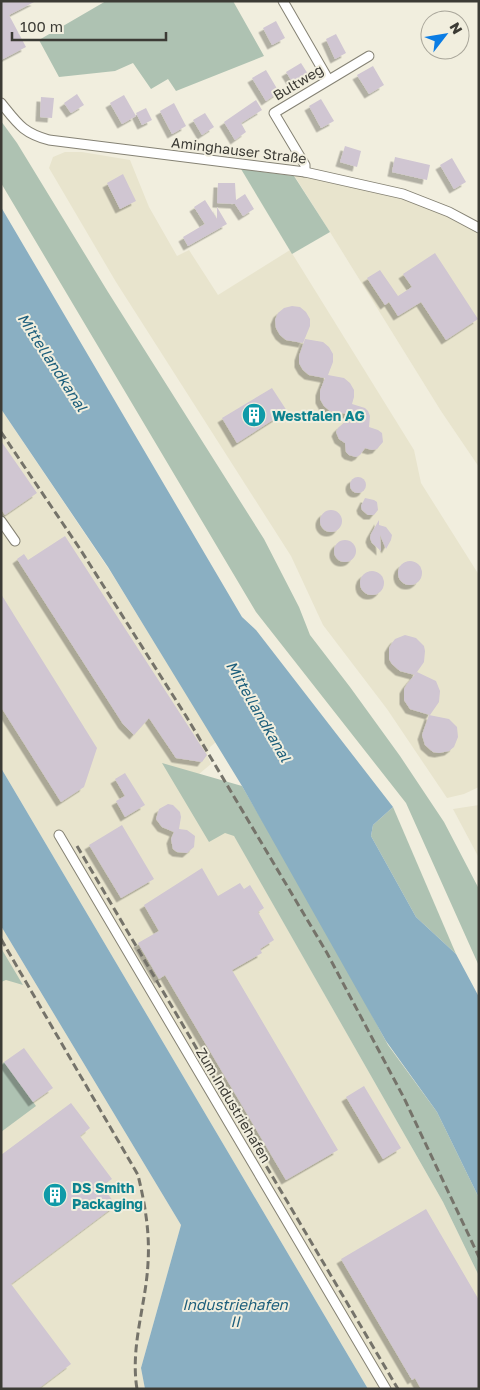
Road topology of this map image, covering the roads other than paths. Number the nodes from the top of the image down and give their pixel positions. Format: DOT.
graph roads {
  1 [pos="283,1"];
  2 [pos="369,56"];
  3 [pos="328,79"];
  4 [pos="1,103"];
  5 [pos="305,172"];
  6 [pos="477,225"];
  7 [pos="1,521"];
  8 [pos="15,541"];
  9 [pos="59,835"];
  10 [pos="386,1389"];
  1 -- 3 [label="street"];
  2 -- 3 [label="street, Bultweg"];
  3 -- 5 [label="street, Bultweg"];
  4 -- 5 [label="street, Aminghauser Straße"];
  5 -- 6 [label="street, Aminghauser Straße"];
  7 -- 8 [label="street"];
  9 -- 10 [label="street, Zum Industriehafen"];
}
